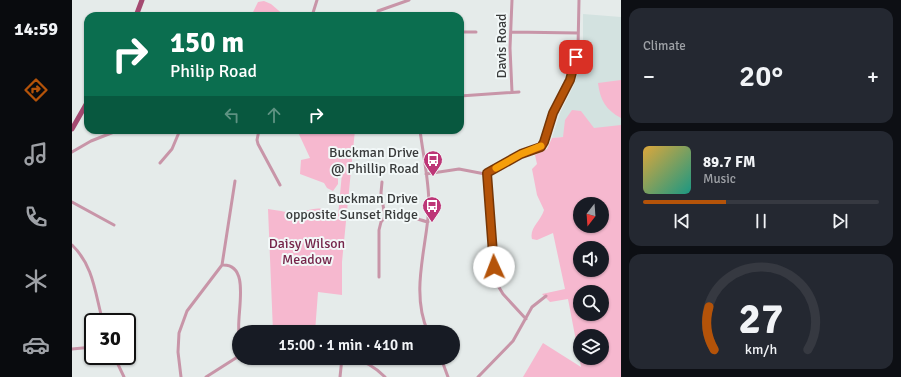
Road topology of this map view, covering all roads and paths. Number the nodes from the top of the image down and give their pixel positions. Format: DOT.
graph roads {
  1 [pos="142,0"];
  2 [pos="317,0"];
  3 [pos="408,0"];
  4 [pos="512,0"];
  5 [pos="579,0"];
  6 [pos="138,12"];
  7 [pos="313,12"];
  8 [pos="378,12"];
  9 [pos="464,32"];
  10 [pos="476,32"];
  11 [pos="511,32"];
  12 [pos="578,32"];
  13 [pos="512,92"];
  14 [pos="519,92"];
  15 [pos="464,96"];
  16 [pos="84,108"];
  17 [pos="72,129"];
  18 [pos="109,134"];
  19 [pos="178,134"];
  20 [pos="257,134"];
  21 [pos="421,134"];
  22 [pos="72,152"];
  23 [pos="160,163"];
  24 [pos="487,173"];
  25 [pos="426,174"];
  26 [pos="235,181"];
  27 [pos="382,182"];
  28 [pos="280,185"];
  29 [pos="72,202"];
  30 [pos="385,217"];
  31 [pos="428,222"];
  32 [pos="114,225"];
  33 [pos="72,245"];
  34 [pos="222,265"];
  35 [pos="379,277"];
  36 [pos="546,296"];
  37 [pos="100,313"];
  38 [pos="526,319"];
  39 [pos="239,325"];
  40 [pos="425,325"];
  41 [pos="84,348"];
  42 [pos="72,349"];
  43 [pos="232,360"];
  44 [pos="118,365"];
  45 [pos="341,365"];
  46 [pos="372,365"];
  47 [pos="443,365"];
  48 [pos="124,377"];
  49 [pos="182,377"];
  50 [pos="206,377"];
  51 [pos="340,377"];
  52 [pos="385,377"];
  53 [pos="448,377"];
  54 [pos="478,377"];
  1 -- 6 [label="main road"];
  2 -- 7 [label="street"];
  3 -- 8 [label="street"];
  4 -- 11 [label="street, Davis Road"];
  5 -- 12 [label="street"];
  9 -- 10 [label="street"];
  11 -- 12 [label="street"];
  11 -- 13 [label="street, Davis Road"];
  12 -- 24 [label="street"];
  13 -- 14 [label="street"];
  13 -- 15 [label="street"];
  16 -- 17 [label="main road"];
  18 -- 22 [label="street"];
  19 -- 23 [label="street"];
  20 -- 28 [label="street"];
  21 -- 25 [label="street"];
  24 -- 25 [label="street"];
  24 -- 38 [label="street"];
  25 -- 31 [label="street"];
  26 -- 34 [label="street"];
  27 -- 30 [label="street"];
  29 -- 32 [label="street"];
  30 -- 31 [label="street"];
  30 -- 35 [label="street"];
  31 -- 40 [label="street"];
  33 -- 37 [label="street"];
  34 -- 39 [label="street"];
  34 -- 49 [label="street"];
  36 -- 38 [label="street"];
  38 -- 54 [label="street"];
  41 -- 42 [label="street"];
  43 -- 50 [label="street"];
  44 -- 48 [label="street"];
  45 -- 51 [label="street"];
  46 -- 52 [label="street"];
  47 -- 53 [label="street"];
}
